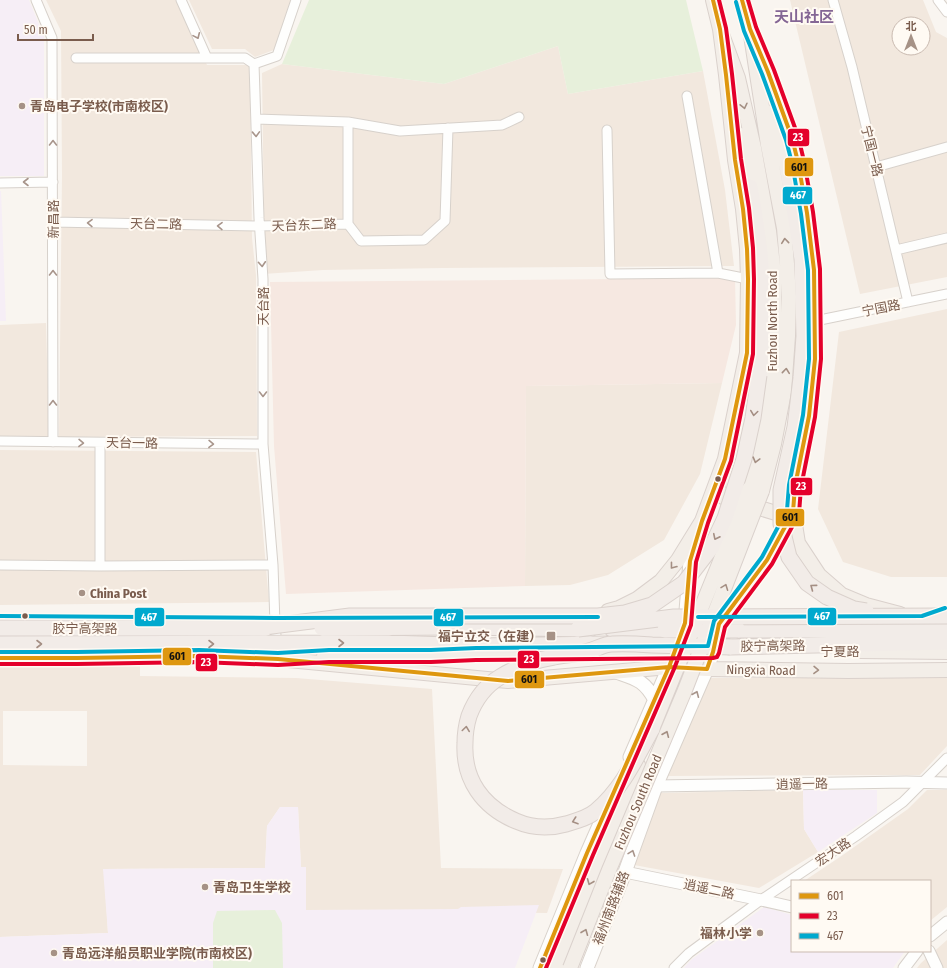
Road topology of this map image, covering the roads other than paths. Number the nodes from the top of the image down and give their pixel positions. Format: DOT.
graph roads {
  1 [pos="36,0"];
  2 [pos="181,0"];
  3 [pos="296,0"];
  4 [pos="713,0"];
  5 [pos="742,0"];
  6 [pos="834,0"];
  7 [pos="938,0"];
  8 [pos="947,12"];
  9 [pos="720,29"];
  10 [pos="750,29"];
  11 [pos="76,58"];
  12 [pos="207,58"];
  13 [pos="254,64"];
  14 [pos="768,72"];
  15 [pos="726,75"];
  16 [pos="687,96"];
  17 [pos="519,117"];
  18 [pos="256,119"];
  19 [pos="348,122"];
  20 [pos="448,128"];
  21 [pos="607,130"];
  22 [pos="947,147"];
  23 [pos="876,167"];
  24 [pos="788,179"];
  25 [pos="0,182"];
  26 [pos="53,182"];
  27 [pos="750,187"];
  28 [pos="53,222"];
  29 [pos="348,224"];
  30 [pos="259,226"];
  31 [pos="947,238"];
  32 [pos="896,250"];
  33 [pos="718,273"];
  34 [pos="748,279"];
  35 [pos="947,294"];
  36 [pos="908,302"];
  37 [pos="815,321"];
  38 [pos="0,441"];
  39 [pos="53,442"];
  40 [pos="100,443"];
  41 [pos="263,444"];
  42 [pos="721,470"];
  43 [pos="755,490"];
  44 [pos="793,512"];
  45 [pos="702,521"];
  46 [pos="0,565"];
  47 [pos="273,565"];
  48 [pos="100,566"];
  49 [pos="895,612"];
  50 [pos="947,614"];
  51 [pos="920,619"];
  52 [pos="0,622"];
  53 [pos="947,622"];
  54 [pos="275,624"];
  55 [pos="555,624"];
  56 [pos="719,624"];
  57 [pos="0,628"];
  58 [pos="256,628"];
  59 [pos="578,629"];
  60 [pos="688,629"];
  61 [pos="947,629"];
  62 [pos="706,637"];
  63 [pos="947,642"];
  64 [pos="0,644"];
  65 [pos="611,644"];
  66 [pos="911,644"];
  67 [pos="675,652"];
  68 [pos="713,652"];
  69 [pos="947,652"];
  70 [pos="0,658"];
  71 [pos="278,659"];
  72 [pos="669,667"];
  73 [pos="707,669"];
  74 [pos="947,670"];
  75 [pos="616,672"];
  76 [pos="655,700"];
  77 [pos="652,729"];
  78 [pos="947,758"];
  79 [pos="923,782"];
  80 [pos="947,783"];
  81 [pos="656,786"];
  82 [pos="625,872"];
  83 [pos="761,900"];
  84 [pos="791,907"];
  85 [pos="947,922"];
  86 [pos="931,935"];
  87 [pos="915,952"];
  88 [pos="929,952"];
  89 [pos="540,968"];
  90 [pos="556,968"];
  91 [pos="570,968"];
  92 [pos="587,968"];
  93 [pos="674,968"];
  94 [pos="904,968"];
  95 [pos="937,968"];
  26 -- 1 [label="street, 新昌路, one-way"];
  2 -- 12 [label="street, one-way"];
  3 -- 13 [label="street"];
  4 -- 9 [label="main road, Fuzhou North Road"];
  5 -- 10 [label="main road, Fuzhou North Road"];
  6 -- 23 [label="street, 宁国一路"];
  7 -- 8 [label="street"];
  9 -- 15 [label="main road"];
  9 -- 43 [label="main road, Fuzhou North Road, one-way"];
  10 -- 14 [label="main road"];
  43 -- 10 [label="main road, Fuzhou North Road, one-way"];
  11 -- 12 [label="street"];
  12 -- 13 [label="street"];
  13 -- 18 [label="street, 天台路"];
  14 -- 24 [label="main road"];
  14 -- 37 [label="main road"];
  15 -- 27 [label="main road"];
  15 -- 34 [label="main road"];
  16 -- 33 [label="street"];
  17 -- 20 [label="street"];
  18 -- 19 [label="street"];
  18 -- 30 [label="street, 天台路, one-way"];
  19 -- 20 [label="street"];
  19 -- 29 [label="street"];
  20 -- 29 [label="street"];
  21 -- 33 [label="street"];
  22 -- 23 [label="street"];
  23 -- 32 [label="street, 宁国一路"];
  51 -- 24 [label="highway, one-way, bridge"];
  26 -- 25 [label="street, one-way"];
  26 -- 28 [label="street, 新昌路"];
  27 -- 58 [label="highway, one-way, bridge"];
  30 -- 28 [label="street, 天台二路, one-way"];
  39 -- 28 [label="street, 新昌路, one-way"];
  29 -- 30 [label="street, 天台东二路"];
  30 -- 41 [label="street, 天台路, one-way"];
  31 -- 32 [label="street"];
  32 -- 36 [label="street, 宁国一路"];
  33 -- 34 [label="street"];
  34 -- 42 [label="main road"];
  35 -- 36 [label="street, 宁国路"];
  36 -- 37 [label="street, 宁国路"];
  37 -- 44 [label="main road"];
  38 -- 39 [label="street, 天台一路"];
  39 -- 40 [label="street, 天台一路, one-way"];
  40 -- 41 [label="street, 天台一路, one-way"];
  40 -- 48 [label="street"];
  41 -- 47 [label="street, 天台路"];
  42 -- 44 [label="main road"];
  42 -- 45 [label="main road"];
  43 -- 60 [label="main road, Fuzhou North Road, bridge"];
  62 -- 43 [label="main road, Fuzhou North Road, one-way, bridge"];
  44 -- 49 [label="main road"];
  44 -- 56 [label="main road"];
  45 -- 55 [label="main road, one-way"];
  45 -- 60 [label="main road"];
  46 -- 48 [label="street"];
  47 -- 48 [label="street"];
  47 -- 54 [label="street, 天台路"];
  49 -- 50 [label="main road"];
  49 -- 51 [label="main road"];
  50 -- 51 [label="highway, bridge"];
  51 -- 53 [label="main road"];
  51 -- 56 [label="main road"];
  51 -- 59 [label="highway, 胶宁高架路, bridge"];
  52 -- 54 [label="main road"];
  54 -- 55 [label="main road"];
  54 -- 71 [label="street, 天台路"];
  55 -- 60 [label="main road"];
  56 -- 60 [label="main road"];
  56 -- 68 [label="main road, 福州南路辅路"];
  57 -- 58 [label="highway, 胶宁高架路, bridge"];
  58 -- 59 [label="highway, 胶宁高架路, bridge"];
  59 -- 61 [label="highway, 胶宁高架路, bridge"];
  60 -- 67 [label="main road"];
  60 -- 77 [label="main road, Fuzhou South Road, bridge"];
  91 -- 62 [label="main road, Fuzhou South Road, one-way, bridge"];
  63 -- 66 [label="highway, 胶宁高架路"];
  64 -- 65 [label="highway, 胶宁高架路, one-way, bridge"];
  65 -- 66 [label="highway, 胶宁高架路, bridge"];
  77 -- 65 [label="highway, one-way, bridge"];
  66 -- 69 [label="highway"];
  67 -- 68 [label="main road, 宁夏路"];
  67 -- 71 [label="main road, 宁夏路"];
  67 -- 72 [label="main road"];
  68 -- 69 [label="main road, 宁夏路"];
  68 -- 73 [label="main road, 福州南路辅路"];
  70 -- 71 [label="main road, Ningxia Road"];
  71 -- 75 [label="main road, Ningxia Road"];
  72 -- 73 [label="main road, Ningxia Road"];
  72 -- 75 [label="main road, Ningxia Road"];
  72 -- 76 [label="main road"];
  73 -- 74 [label="main road, Ningxia Road, one-way"];
  81 -- 73 [label="main road, 福州南路辅路, one-way"];
  75 -- 76 [label="main road"];
  76 -- 89 [label="main road"];
  77 -- 90 [label="main road, Fuzhou South Road, one-way, bridge"];
  78 -- 79 [label="street, 宏大路"];
  79 -- 80 [label="street, 逍遥一路"];
  79 -- 81 [label="street, 逍遥一路"];
  79 -- 83 [label="street, 宏大路"];
  82 -- 81 [label="main road, 福州南路辅路, one-way"];
  82 -- 83 [label="street, 逍遥二路"];
  82 -- 92 [label="main road, 福州南路辅路"];
  83 -- 84 [label="street, 逍遥二路"];
  83 -- 93 [label="street, 宏大路"];
  85 -- 86 [label="street"];
  87 -- 94 [label="street"];
  88 -- 95 [label="street"];
}
